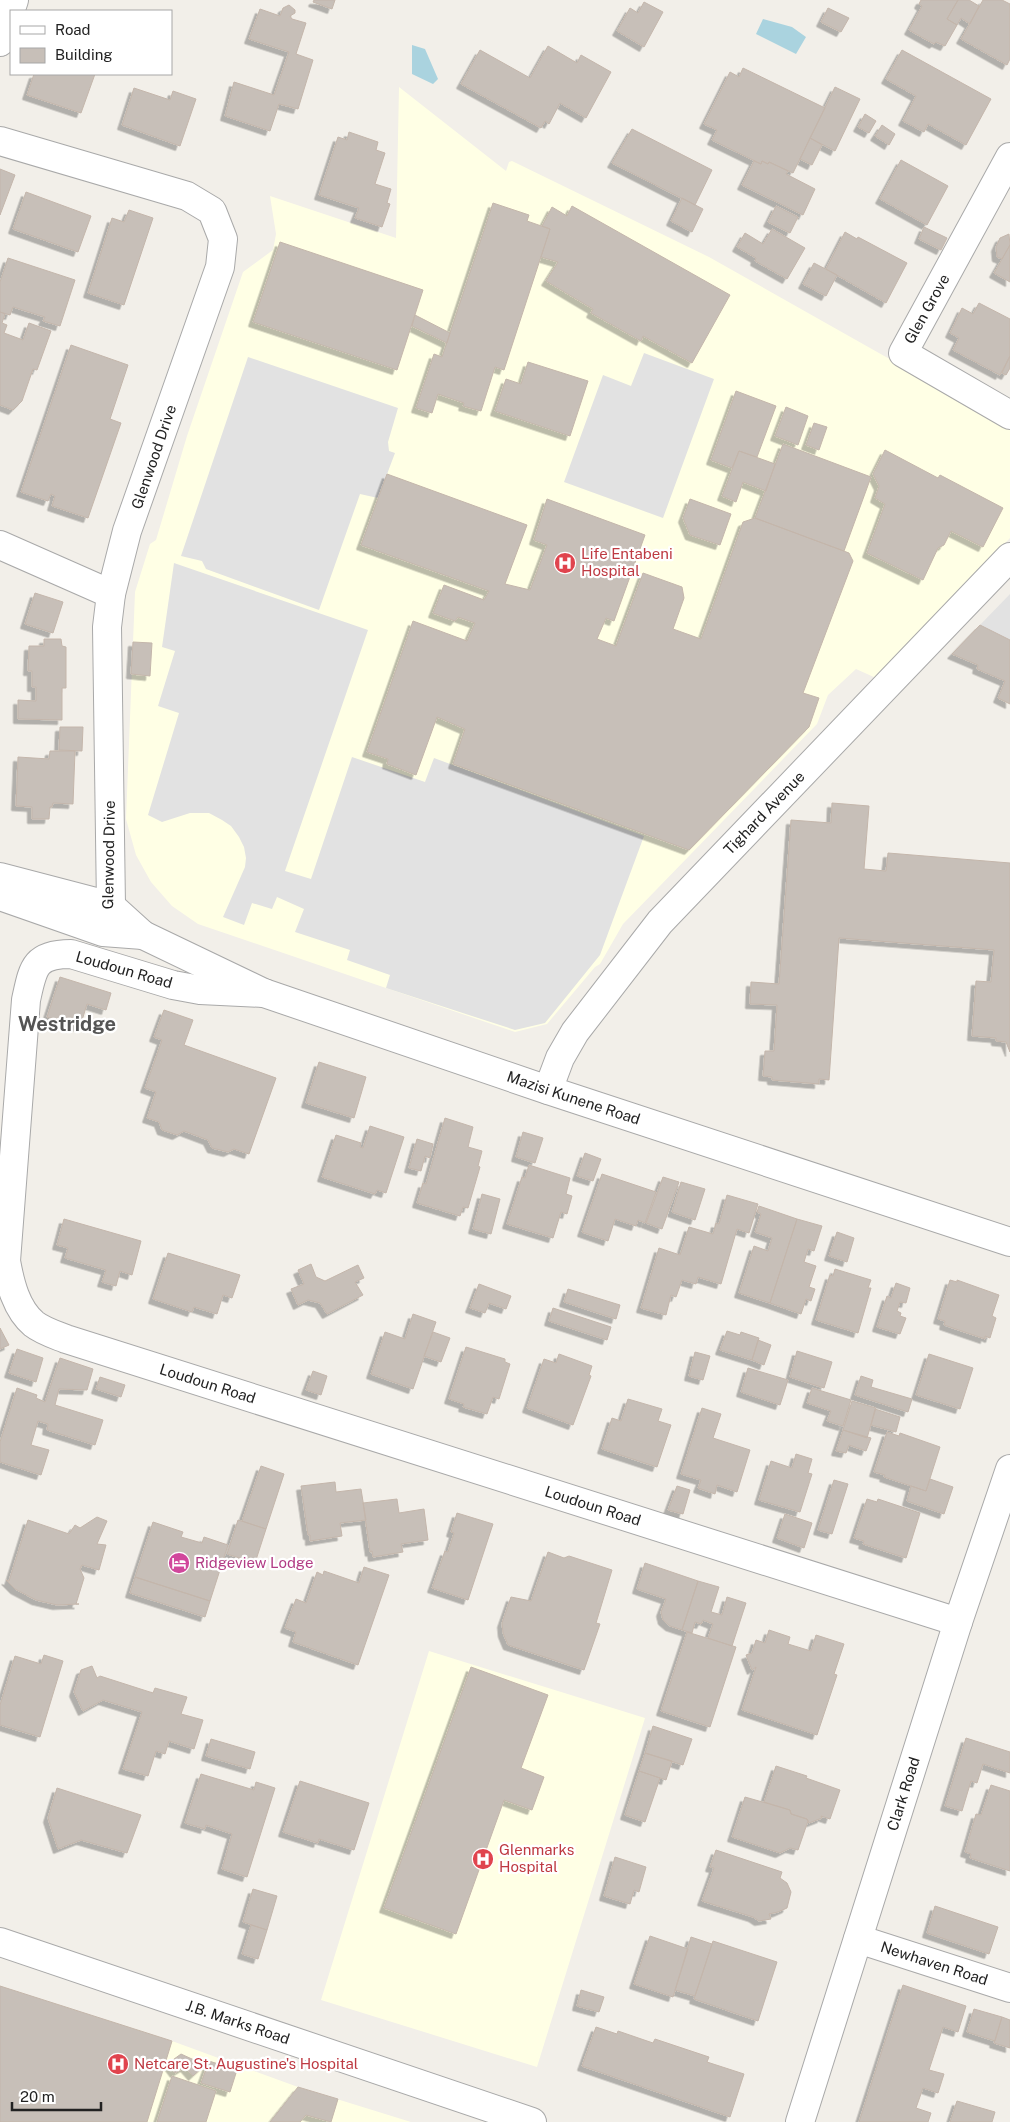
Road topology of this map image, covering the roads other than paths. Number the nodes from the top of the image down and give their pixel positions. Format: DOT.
graph roads {
  1 [pos="10,12"];
  2 [pos="0,42"];
  3 [pos="0,141"];
  4 [pos="1010,157"];
  5 [pos="1010,415"];
  6 [pos="0,545"];
  7 [pos="1010,557"];
  8 [pos="111,594"];
  9 [pos="0,877"];
  10 [pos="0,896"];
  11 [pos="111,906"];
  12 [pos="103,932"];
  13 [pos="143,935"];
  14 [pos="264,993"];
  15 [pos="548,1090"];
  16 [pos="1010,1242"];
  17 [pos="1010,1469"];
  18 [pos="958,1622"];
  19 [pos="858,1939"];
  20 [pos="0,1942"];
  21 [pos="1010,1988"];
  22 [pos="532,2122"];
  23 [pos="800,2122"];
  1 -- 2 [label="street"];
  3 -- 8 [label="street, Glenwood Drive"];
  4 -- 5 [label="street, Glen Grove"];
  6 -- 8 [label="street"];
  7 -- 15 [label="street, Tighard Avenue"];
  8 -- 11 [label="street, Glenwood Drive"];
  9 -- 11 [label="street, Mazisi Kunene Road"];
  10 -- 12 [label="street, Mazisi Kunene Road"];
  11 -- 12 [label="street, Glenwood Drive"];
  11 -- 13 [label="street, Mazisi Kunene Road"];
  12 -- 13 [label="street, Mazisi Kunene Road"];
  13 -- 14 [label="street, Mazisi Kunene Road"];
  14 -- 15 [label="street, Mazisi Kunene Road"];
  14 -- 18 [label="street, Loudoun Road"];
  15 -- 16 [label="street, Mazisi Kunene Road"];
  17 -- 18 [label="street, Clark Road"];
  18 -- 19 [label="street, Clark Road"];
  19 -- 21 [label="street, Newhaven Road"];
  19 -- 23 [label="street, Clark Road"];
  20 -- 22 [label="street, J.B. Marks Road"];
}
